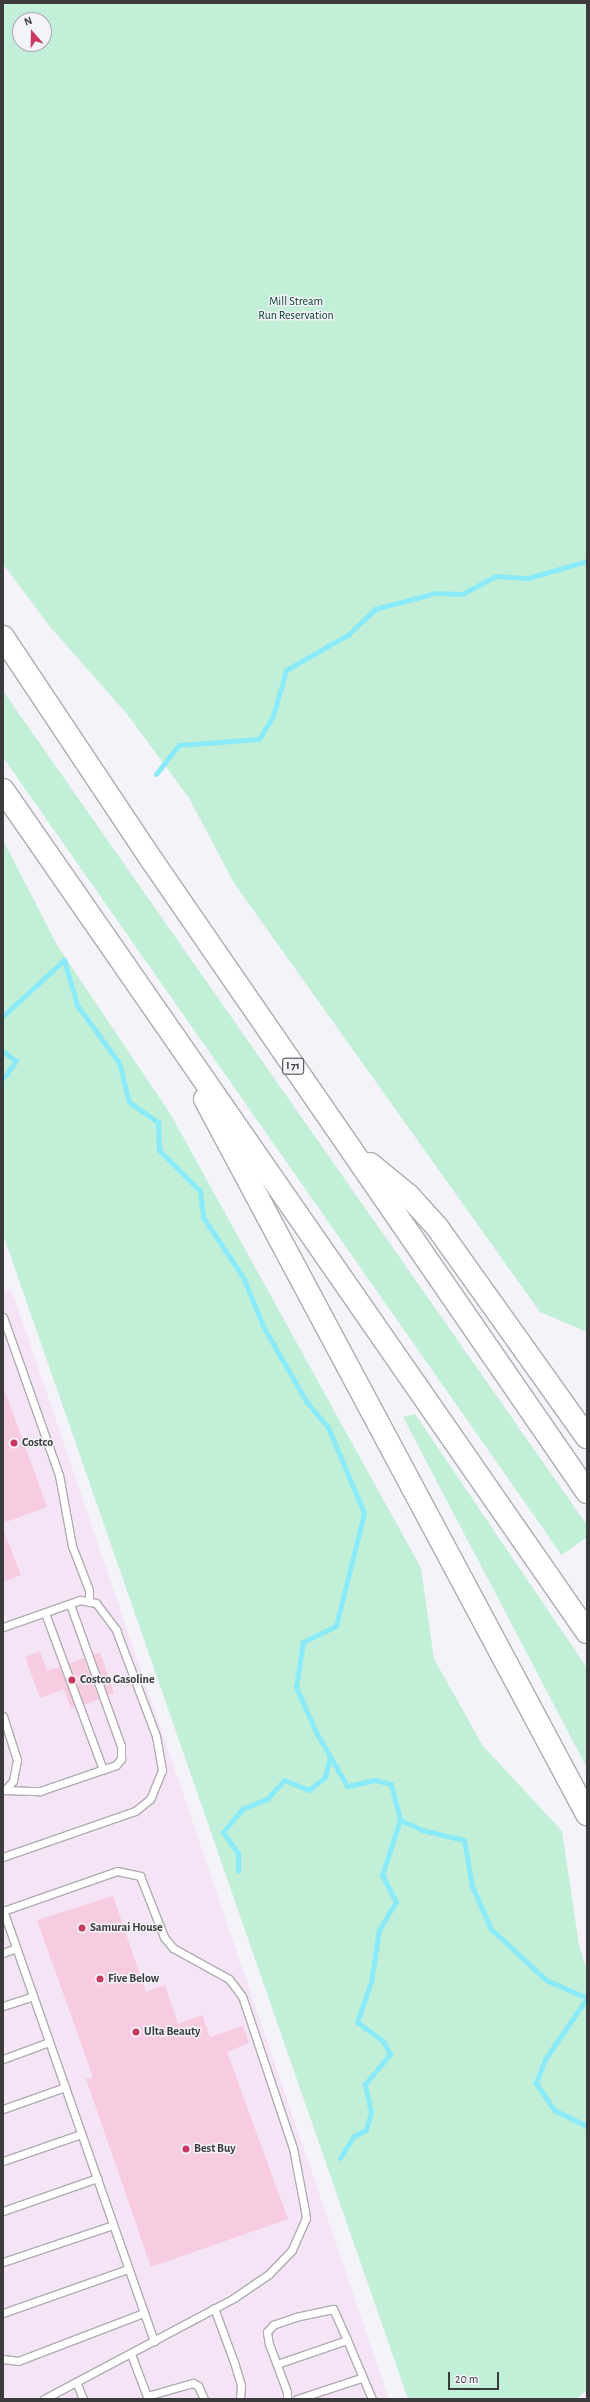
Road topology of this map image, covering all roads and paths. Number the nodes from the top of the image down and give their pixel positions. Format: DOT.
graph roads {
  1 [pos="3,637"];
  2 [pos="3,790"];
  3 [pos="155,1006"];
  4 [pos="351,1149"];
  5 [pos="3,1317"];
  6 [pos="587,1437"];
  7 [pos="587,1492"];
  8 [pos="89,1602"];
  9 [pos="70,1604"];
  10 [pos="45,1613"];
  11 [pos="3,1627"];
  12 [pos="587,1632"];
  13 [pos="3,1716"];
  14 [pos="103,1770"];
  15 [pos="4,1790"];
  16 [pos="587,1814"];
  17 [pos="3,1857"];
  18 [pos="3,1910"];
  19 [pos="16,1948"];
  20 [pos="3,1953"];
  21 [pos="33,1996"];
  22 [pos="3,2006"];
  23 [pos="49,2042"];
  24 [pos="3,2059"];
  25 [pos="65,2087"];
  26 [pos="3,2109"];
  27 [pos="81,2134"];
  28 [pos="3,2161"];
  29 [pos="97,2178"];
  30 [pos="3,2211"];
  31 [pos="113,2225"];
  32 [pos="3,2262"];
  33 [pos="128,2269"];
  34 [pos="214,2308"];
  35 [pos="3,2313"];
  36 [pos="144,2313"];
  37 [pos="347,2340"];
  38 [pos="154,2341"];
  39 [pos="131,2354"];
  40 [pos="3,2359"];
  41 [pos="276,2364"];
  42 [pos="361,2378"];
  43 [pos="77,2384"];
  44 [pos="147,2397"];
  45 [pos="44,2399"];
  46 [pos="83,2399"];
  47 [pos="204,2399"];
  48 [pos="240,2399"];
  49 [pos="287,2399"];
  50 [pos="298,2399"];
  51 [pos="372,2399"];
  1 -- 4 [label="highway, I 71"];
  2 -- 3 [label="highway"];
  3 -- 12 [label="highway"];
  3 -- 16 [label="highway"];
  4 -- 6 [label="highway"];
  4 -- 7 [label="highway, I 71"];
  5 -- 8 [label="lane"];
  8 -- 9 [label="lane"];
  8 -- 17 [label="lane"];
  9 -- 10 [label="lane"];
  9 -- 14 [label="lane"];
  10 -- 11 [label="lane"];
  10 -- 14 [label="lane"];
  13 -- 15 [label="lane"];
  14 -- 15 [label="lane"];
  18 -- 19 [label="lane"];
  18 -- 34 [label="lane"];
  19 -- 20 [label="lane"];
  19 -- 21 [label="lane"];
  21 -- 22 [label="lane"];
  21 -- 23 [label="lane"];
  23 -- 24 [label="lane"];
  23 -- 25 [label="lane"];
  25 -- 26 [label="lane"];
  25 -- 27 [label="lane"];
  27 -- 28 [label="lane"];
  27 -- 29 [label="lane"];
  29 -- 30 [label="lane"];
  29 -- 31 [label="lane"];
  31 -- 32 [label="lane"];
  31 -- 33 [label="lane"];
  33 -- 35 [label="lane"];
  33 -- 36 [label="lane"];
  34 -- 38 [label="lane"];
  34 -- 48 [label="lane"];
  36 -- 38 [label="lane"];
  36 -- 40 [label="lane"];
  37 -- 41 [label="lane"];
  37 -- 41 [label="lane"];
  37 -- 42 [label="lane"];
  38 -- 39 [label="lane"];
  39 -- 43 [label="lane"];
  39 -- 44 [label="lane"];
  41 -- 49 [label="lane"];
  42 -- 50 [label="lane"];
  42 -- 51 [label="lane"];
  43 -- 45 [label="lane"];
  43 -- 46 [label="lane"];
  44 -- 47 [label="lane"];
}
